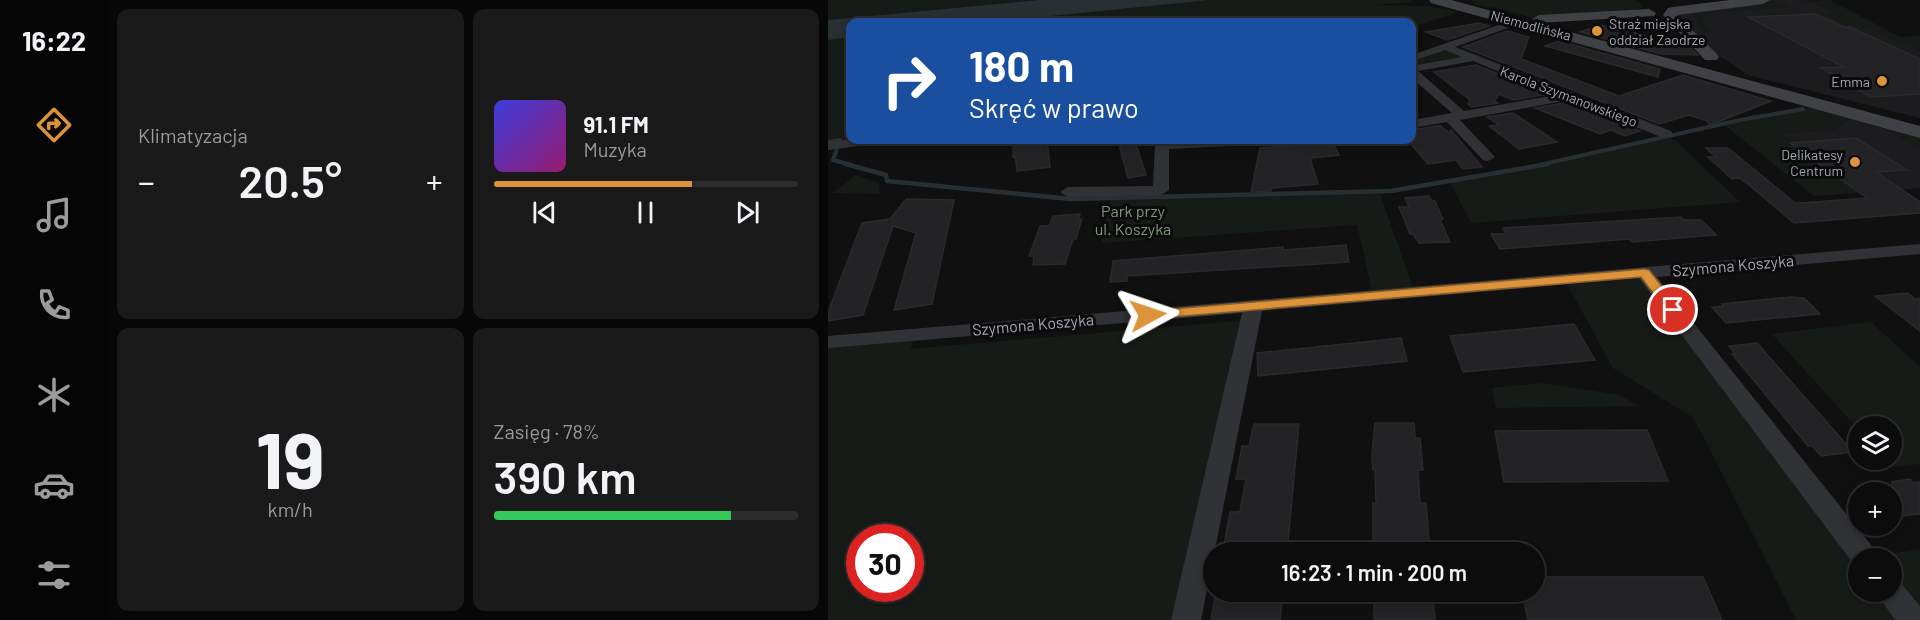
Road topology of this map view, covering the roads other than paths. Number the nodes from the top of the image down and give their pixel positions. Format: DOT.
graph roads {
  1 [pos="1436,0"];
  2 [pos="1763,0"];
  3 [pos="1659,9"];
  4 [pos="1516,22"];
  5 [pos="1444,46"];
  6 [pos="1416,56"];
  7 [pos="1473,58"];
  8 [pos="1416,69"];
  9 [pos="1696,69"];
  10 [pos="1416,74"];
  11 [pos="1569,96"];
  12 [pos="1458,118"];
  13 [pos="1416,123"];
  14 [pos="1920,125"];
  15 [pos="1920,132"];
  16 [pos="1666,134"];
  17 [pos="846,143"];
  18 [pos="1161,144"];
  19 [pos="828,146"];
  20 [pos="1488,157"];
  21 [pos="1068,192"];
  22 [pos="1920,249"];
  23 [pos="1644,272"];
  24 [pos="1251,317"];
  25 [pos="828,342"];
  26 [pos="1857,548"];
  27 [pos="1899,602"];
  28 [pos="1186,620"];
  29 [pos="1913,620"];
  1 -- 4 [label="main road, Niemodlińska"];
  2 -- 3 [label="main road"];
  3 -- 4 [label="main road"];
  3 -- 9 [label="main road"];
  4 -- 5 [label="street"];
  4 -- 9 [label="main road, Niemodlińska"];
  5 -- 6 [label="street"];
  5 -- 7 [label="street, Karola Szymanowskiego"];
  7 -- 8 [label="street"];
  7 -- 11 [label="street, Karola Szymanowskiego"];
  9 -- 14 [label="main road, Niemodlińska"];
  9 -- 15 [label="main road, Niemodlińska"];
  10 -- 12 [label="street"];
  11 -- 12 [label="street"];
  11 -- 16 [label="street, Karola Szymanowskiego"];
  12 -- 13 [label="street"];
  12 -- 20 [label="street"];
  17 -- 19 [label="street"];
  18 -- 21 [label="street"];
  22 -- 23 [label="street, Szymona Koszyka"];
  23 -- 24 [label="street, Szymona Koszyka"];
  23 -- 26 [label="street"];
  24 -- 25 [label="street, Szymona Koszyka"];
  24 -- 28 [label="street"];
  27 -- 29 [label="street"];
}
